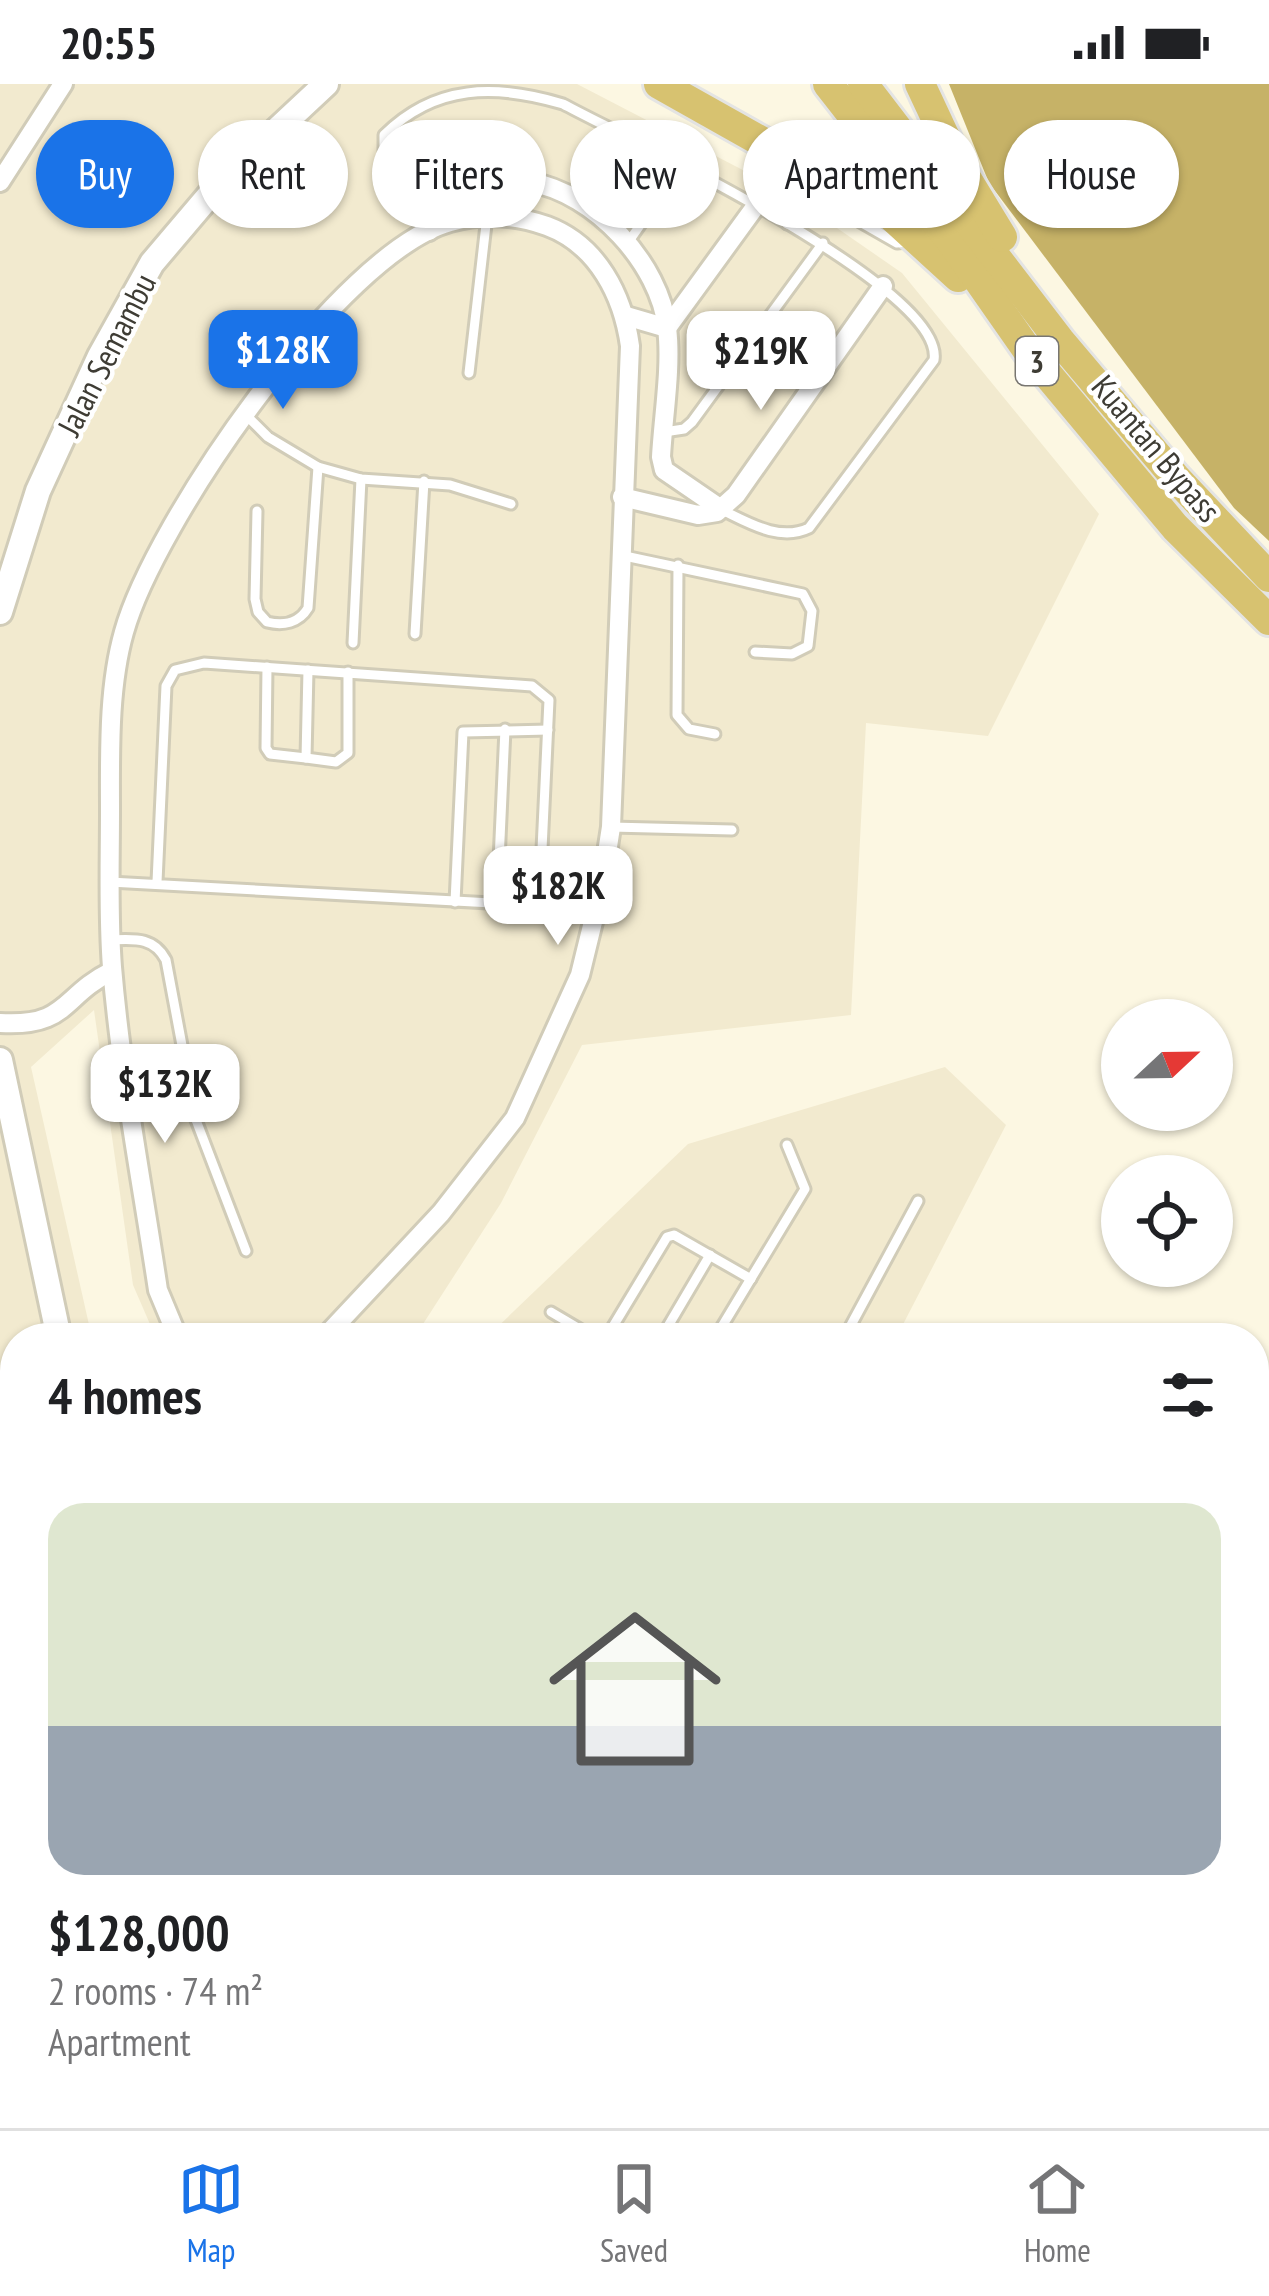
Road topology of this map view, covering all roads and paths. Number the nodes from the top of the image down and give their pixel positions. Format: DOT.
graph roads {
  1 [pos="63,84"];
  2 [pos="326,84"];
  3 [pos="658,84"];
  4 [pos="828,84"];
  5 [pos="862,84"];
  6 [pos="920,84"];
  7 [pos="396,120"];
  8 [pos="593,120"];
  9 [pos="0,182"];
  10 [pos="546,189"];
  11 [pos="743,222"];
  12 [pos="546,226"];
  13 [pos="427,228"];
  14 [pos="435,228"];
  15 [pos="486,228"];
  16 [pos="638,228"];
  17 [pos="795,228"];
  18 [pos="871,228"];
  19 [pos="429,231"];
  20 [pos="918,237"];
  21 [pos="629,241"];
  22 [pos="823,243"];
  23 [pos="883,286"];
  24 [pos="626,316"];
  25 [pos="668,328"];
  26 [pos="1028,351"];
  27 [pos="470,373"];
  28 [pos="246,416"];
  29 [pos="1129,422"];
  30 [pos="662,432"];
  31 [pos="318,466"];
  32 [pos="361,479"];
  33 [pos="424,481"];
  34 [pos="622,497"];
  35 [pos="511,504"];
  36 [pos="721,509"];
  37 [pos="257,511"];
  38 [pos="620,555"];
  39 [pos="678,565"];
  40 [pos="1269,577"];
  41 [pos="0,612"];
  42 [pos="1269,620"];
  43 [pos="415,634"];
  44 [pos="353,643"];
  45 [pos="755,652"];
  46 [pos="267,667"];
  47 [pos="308,670"];
  48 [pos="348,672"];
  49 [pos="505,729"];
  50 [pos="548,730"];
  51 [pos="715,734"];
  52 [pos="306,758"];
  53 [pos="611,827"];
  54 [pos="731,830"];
  55 [pos="110,882"];
  56 [pos="157,882"];
  57 [pos="455,902"];
  58 [pos="497,905"];
  59 [pos="110,940"];
  60 [pos="112,971"];
  61 [pos="0,1023"];
  62 [pos="0,1060"];
  63 [pos="788,1145"];
  64 [pos="918,1201"];
  65 [pos="246,1251"];
  66 [pos="710,1256"];
  67 [pos="752,1279"];
  68 [pos="551,1312"];
  69 [pos="56,1323"];
  70 [pos="172,1323"];
  71 [pos="338,1323"];
  72 [pos="570,1323"];
  73 [pos="615,1323"];
  74 [pos="670,1323"];
  75 [pos="724,1323"];
  76 [pos="852,1323"];
  1 -- 9 [label="street"];
  2 -- 41 [label="main road, Jalan Semambu"];
  3 -- 20 [label="highway"];
  4 -- 26 [label="highway, Kuantan Bypass / 3"];
  5 -- 29 [label="highway, Kuantan Bypass / 3"];
  6 -- 29 [label="highway"];
  7 -- 8 [label="lane"];
  10 -- 21 [label="street"];
  11 -- 25 [label="street"];
  12 -- 24 [label="street"];
  13 -- 19 [label="street"];
  14 -- 19 [label="street"];
  15 -- 27 [label="lane"];
  16 -- 21 [label="lane"];
  17 -- 22 [label="lane"];
  18 -- 20 [label="lane"];
  19 -- 28 [label="street"];
  20 -- 26 [label="highway"];
  21 -- 25 [label="street"];
  22 -- 23 [label="lane"];
  22 -- 30 [label="lane"];
  23 -- 36 [label="street"];
  23 -- 36 [label="lane"];
  24 -- 25 [label="street"];
  24 -- 34 [label="street"];
  25 -- 30 [label="street"];
  26 -- 42 [label="highway, Kuantan Bypass / 3"];
  28 -- 31 [label="lane"];
  28 -- 55 [label="street"];
  29 -- 40 [label="highway, Kuantan Bypass / 3"];
  30 -- 36 [label="street"];
  31 -- 32 [label="lane"];
  31 -- 37 [label="lane"];
  32 -- 33 [label="lane"];
  32 -- 44 [label="lane"];
  33 -- 35 [label="lane"];
  33 -- 43 [label="lane"];
  34 -- 36 [label="street"];
  34 -- 38 [label="street"];
  38 -- 39 [label="lane"];
  38 -- 53 [label="street"];
  39 -- 45 [label="lane"];
  39 -- 51 [label="lane"];
  46 -- 47 [label="lane"];
  46 -- 52 [label="lane"];
  46 -- 56 [label="lane"];
  47 -- 48 [label="lane"];
  47 -- 52 [label="lane"];
  48 -- 50 [label="lane"];
  48 -- 52 [label="lane"];
  49 -- 50 [label="lane"];
  49 -- 57 [label="lane"];
  49 -- 58 [label="lane"];
  50 -- 58 [label="lane"];
  53 -- 54 [label="lane"];
  53 -- 71 [label="street"];
  55 -- 56 [label="lane"];
  55 -- 59 [label="street"];
  56 -- 57 [label="lane"];
  57 -- 58 [label="lane"];
  59 -- 60 [label="street"];
  59 -- 65 [label="lane"];
  60 -- 61 [label="street"];
  60 -- 70 [label="street"];
  62 -- 69 [label="main road"];
  63 -- 67 [label="lane"];
  64 -- 76 [label="lane"];
  66 -- 67 [label="lane"];
  66 -- 73 [label="lane"];
  66 -- 74 [label="lane"];
  67 -- 75 [label="lane"];
  68 -- 72 [label="lane"];
}
